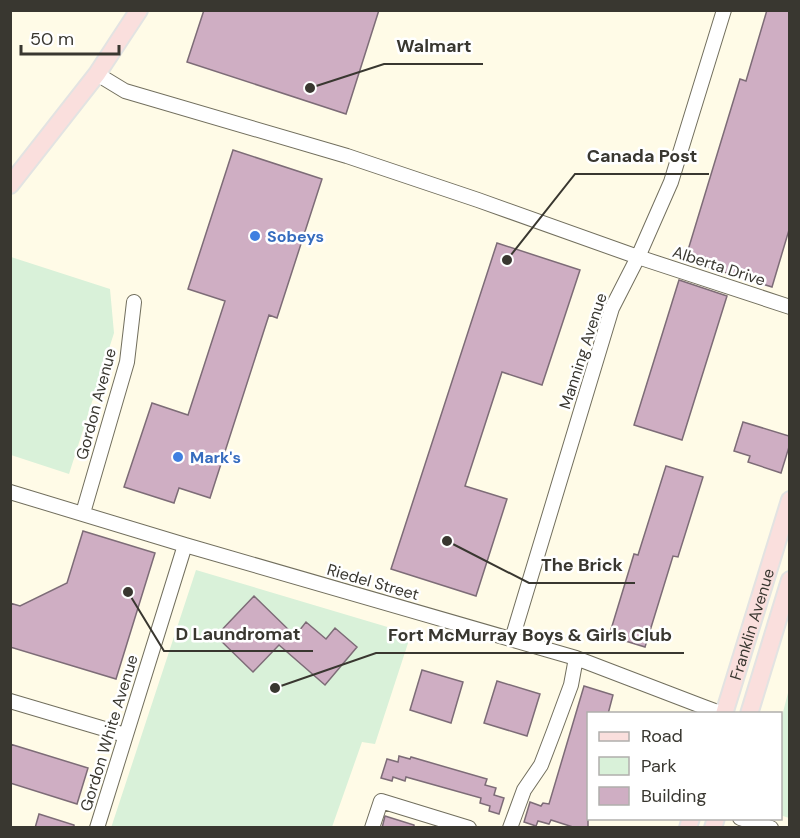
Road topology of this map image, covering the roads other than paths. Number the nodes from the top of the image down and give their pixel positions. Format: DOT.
graph roads {
  1 [pos="139,10"];
  2 [pos="724,10"];
  3 [pos="97,74"];
  4 [pos="10,185"];
  5 [pos="638,257"];
  6 [pos="134,302"];
  7 [pos="789,307"];
  8 [pos="10,492"];
  9 [pos="789,500"];
  10 [pos="83,513"];
  11 [pos="185,545"];
  12 [pos="789,580"];
  13 [pos="512,639"];
  14 [pos="576,658"];
  15 [pos="10,701"];
  16 [pos="718,712"];
  17 [pos="725,712"];
  18 [pos="750,712"];
  19 [pos="125,735"];
  20 [pos="744,820"];
  21 [pos="97,828"];
  22 [pos="372,828"];
  23 [pos="469,828"];
  24 [pos="510,828"];
  25 [pos="771,828"];
  1 -- 3 [label="main road"];
  2 -- 5 [label="street, Manning Avenue"];
  3 -- 4 [label="main road"];
  3 -- 5 [label="street, Alberta Drive"];
  5 -- 7 [label="street, Alberta Drive"];
  5 -- 13 [label="street, Manning Avenue"];
  6 -- 10 [label="street, Gordon Avenue"];
  8 -- 10 [label="street, Riedel Street"];
  9 -- 17 [label="main road, Franklin Avenue"];
  10 -- 11 [label="street, Riedel Street"];
  11 -- 13 [label="street, Riedel Street"];
  11 -- 19 [label="street, Gordon White Avenue"];
  12 -- 18 [label="main road, Franklin Avenue"];
  13 -- 14 [label="street, Riedel Street"];
  14 -- 16 [label="street, Riedel Street"];
  14 -- 24 [label="street"];
  15 -- 19 [label="street"];
  19 -- 21 [label="street, Gordon White Avenue"];
  20 -- 25 [label="street"];
  22 -- 23 [label="street"];
}
